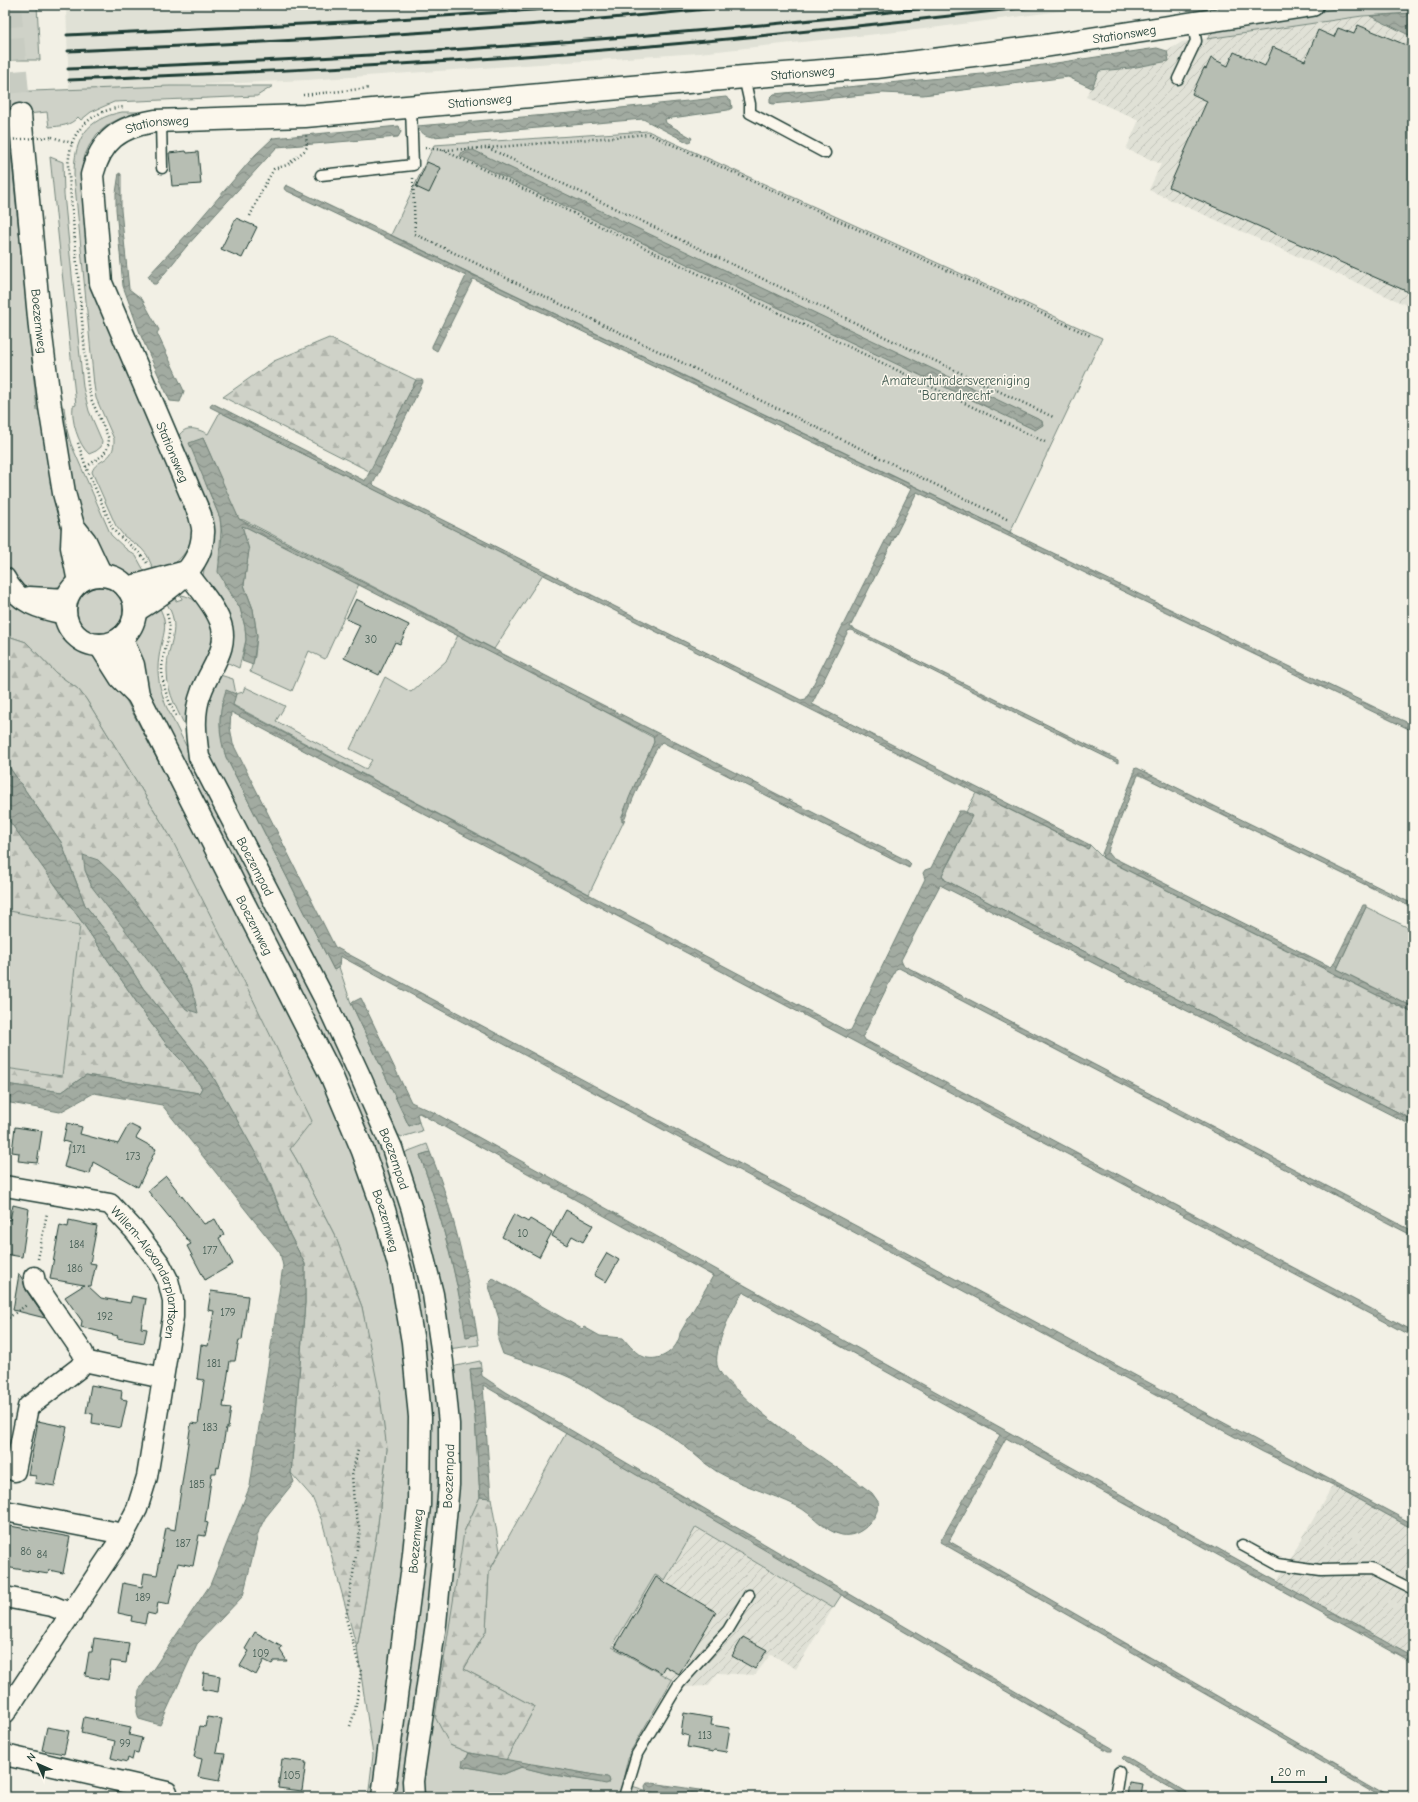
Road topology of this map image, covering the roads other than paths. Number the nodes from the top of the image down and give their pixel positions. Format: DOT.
graph roads {
  1 [pos="1312,5"];
  2 [pos="1193,24"];
  3 [pos="744,77"];
  4 [pos="1178,79"];
  5 [pos="411,108"];
  6 [pos="20,115"];
  7 [pos="161,121"];
  8 [pos="825,153"];
  9 [pos="162,168"];
  10 [pos="321,175"];
  11 [pos="73,526"];
  12 [pos="187,572"];
  13 [pos="100,575"];
  14 [pos="5,578"];
  15 [pos="127,588"];
  16 [pos="70,598"];
  17 [pos="135,611"];
  18 [pos="121,638"];
  19 [pos="100,645"];
  20 [pos="138,695"];
  21 [pos="5,1186"];
  22 [pos="34,1277"];
  23 [pos="84,1361"];
  24 [pos="163,1378"];
  25 [pos="15,1471"];
  26 [pos="5,1511"];
  27 [pos="124,1534"];
  28 [pos="1242,1545"];
  29 [pos="1413,1590"];
  30 [pos="749,1594"];
  31 [pos="5,1597"];
  32 [pos="72,1614"];
  33 [pos="5,1713"];
  34 [pos="5,1755"];
  35 [pos="1119,1772"];
  36 [pos="167,1792"];
  37 [pos="383,1797"];
  38 [pos="414,1797"];
  39 [pos="624,1797"];
  40 [pos="1115,1797"];
  1 -- 2 [label="main road, Stationsweg"];
  2 -- 3 [label="main road, Stationsweg"];
  2 -- 4 [label="lane"];
  3 -- 5 [label="main road, Stationsweg"];
  3 -- 8 [label="lane"];
  5 -- 7 [label="main road, Stationsweg"];
  5 -- 10 [label="lane"];
  6 -- 11 [label="main road, Boezemweg"];
  7 -- 9 [label="lane"];
  7 -- 12 [label="main road, Stationsweg"];
  11 -- 13 [label="main road, Boezemweg"];
  11 -- 16 [label="main road, Boezemweg"];
  12 -- 15 [label="main road"];
  12 -- 17 [label="main road, Stationsweg"];
  12 -- 38 [label="street, Boezempad"];
  13 -- 15 [label="main road"];
  13 -- 16 [label="main road"];
  14 -- 16 [label="street"];
  15 -- 17 [label="main road"];
  16 -- 19 [label="main road"];
  17 -- 18 [label="main road"];
  18 -- 19 [label="main road"];
  18 -- 20 [label="main road, Boezemweg"];
  19 -- 20 [label="main road, Boezemweg"];
  20 -- 37 [label="main road, Boezemweg"];
  21 -- 24 [label="street, Willem-Alexanderplantsoen"];
  22 -- 23 [label="street"];
  23 -- 24 [label="street"];
  23 -- 25 [label="street"];
  24 -- 27 [label="street, Willem-Alexanderplantsoen"];
  26 -- 27 [label="street"];
  27 -- 32 [label="street, Willem-Alexanderplantsoen"];
  28 -- 29 [label="lane"];
  30 -- 39 [label="lane"];
  31 -- 32 [label="street"];
  32 -- 33 [label="street, Willem-Alexanderplantsoen"];
  34 -- 36 [label="street"];
  35 -- 40 [label="lane"];
}
